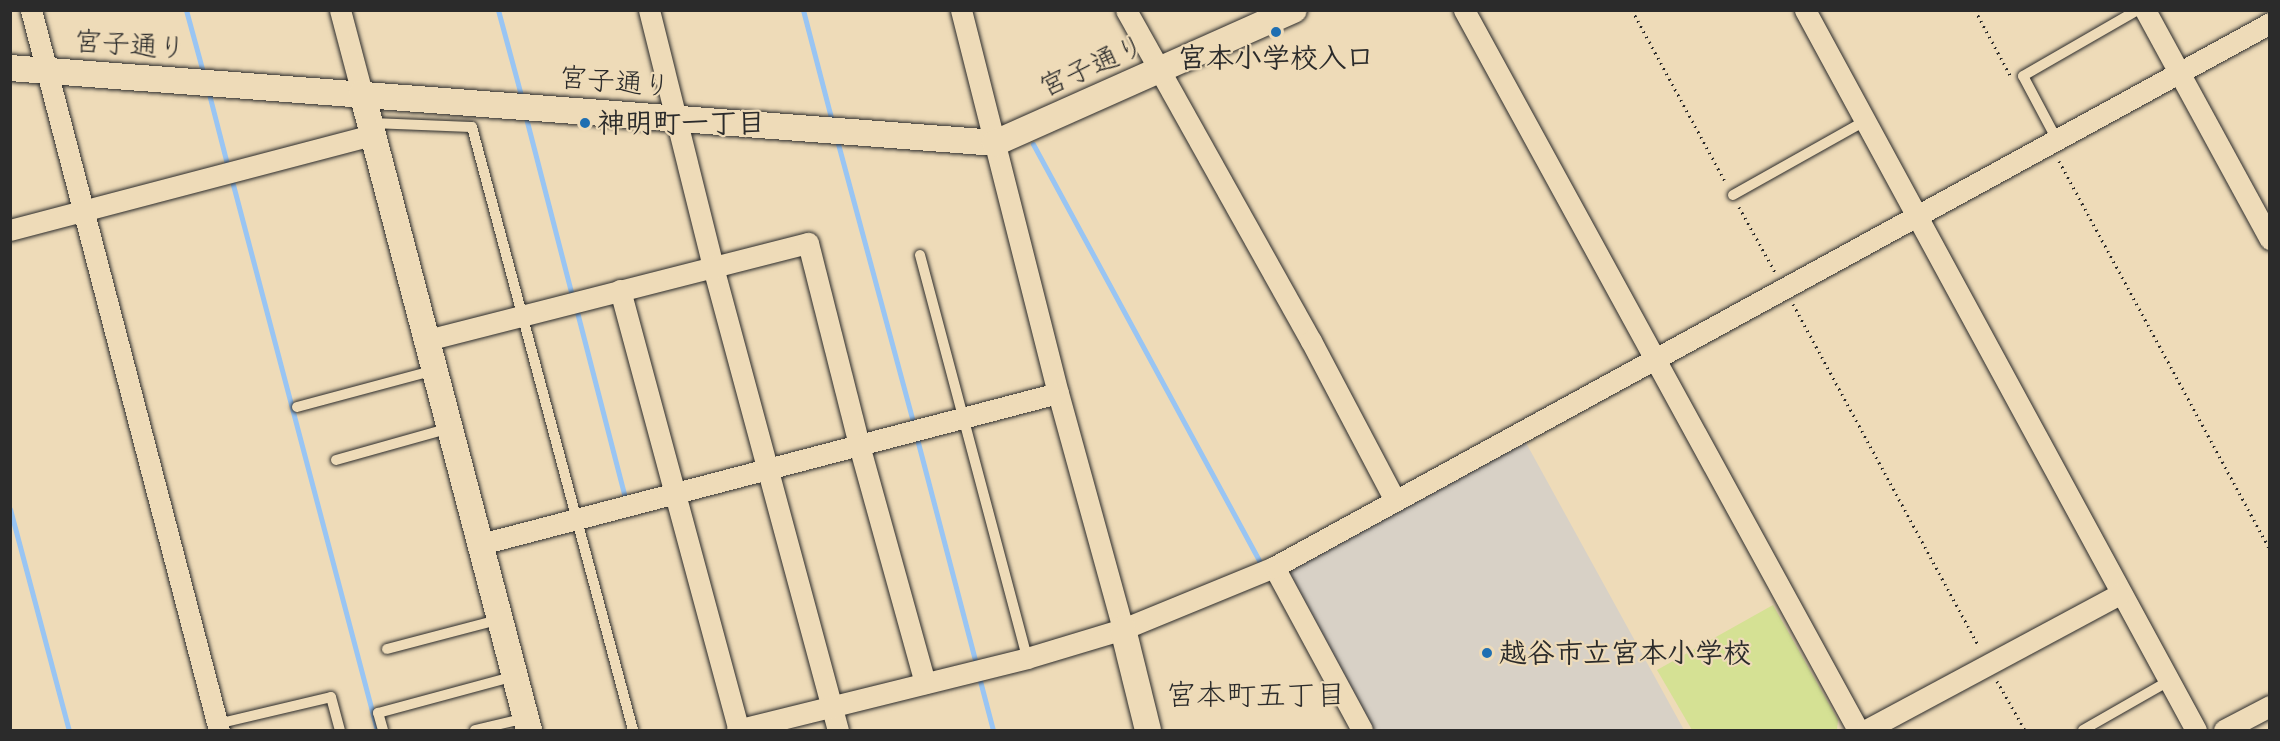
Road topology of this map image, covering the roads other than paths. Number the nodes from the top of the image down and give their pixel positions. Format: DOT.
graph roads {
  1 [pos="31,10"];
  2 [pos="340,10"];
  3 [pos="649,10"];
  4 [pos="961,10"];
  5 [pos="1126,10"];
  6 [pos="1294,10"];
  7 [pos="1464,10"];
  8 [pos="1805,10"];
  9 [pos="2138,10"];
  10 [pos="2145,10"];
  11 [pos="2270,23"];
  12 [pos="10,68"];
  13 [pos="1158,70"];
  14 [pos="46,71"];
  15 [pos="2179,72"];
  16 [pos="362,93"];
  17 [pos="676,118"];
  18 [pos="1865,120"];
  19 [pos="372,129"];
  20 [pos="2052,140"];
  21 [pos="995,142"];
  22 [pos="1733,195"];
  23 [pos="83,211"];
  24 [pos="1916,216"];
  25 [pos="10,230"];
  26 [pos="2270,239"];
  27 [pos="920,255"];
  28 [pos="713,267"];
  29 [pos="620,290"];
  30 [pos="522,316"];
  31 [pos="427,340"];
  32 [pos="1655,358"];
  33 [pos="435,370"];
  34 [pos="1058,393"];
  35 [pos="297,407"];
  36 [pos="963,418"];
  37 [pos="451,428"];
  38 [pos="859,445"];
  39 [pos="336,460"];
  40 [pos="767,469"];
  41 [pos="674,493"];
  42 [pos="1395,500"];
  43 [pos="576,519"];
  44 [pos="481,544"];
  45 [pos="1274,567"];
  46 [pos="2121,593"];
  47 [pos="501,618"];
  48 [pos="1123,629"];
  49 [pos="387,649"];
  50 [pos="1027,658"];
  51 [pos="515,676"];
  52 [pos="2169,681"];
  53 [pos="925,683"];
  54 [pos="2270,706"];
  55 [pos="832,707"];
  56 [pos="528,724"];
  57 [pos="218,727"];
  58 [pos="340,730"];
  59 [pos="383,730"];
  60 [pos="475,730"];
  61 [pos="633,730"];
  62 [pos="738,730"];
  63 [pos="838,730"];
  64 [pos="1148,730"];
  65 [pos="1362,730"];
  66 [pos="1858,730"];
  67 [pos="1866,730"];
  68 [pos="2083,730"];
  69 [pos="2196,730"];
  70 [pos="2224,730"];
  1 -- 14 [label="street"];
  2 -- 16 [label="street"];
  3 -- 17 [label="street"];
  4 -- 21 [label="street"];
  5 -- 13 [label="street"];
  6 -- 13 [label="street, 宮子通り"];
  7 -- 32 [label="street"];
  8 -- 18 [label="street"];
  9 -- 20 [label="lane"];
  10 -- 15 [label="street"];
  11 -- 15 [label="street"];
  12 -- 14 [label="street, 宮子通り"];
  13 -- 21 [label="street, 宮子通り"];
  13 -- 42 [label="street"];
  14 -- 16 [label="street, 宮子通り"];
  14 -- 23 [label="street"];
  15 -- 20 [label="street"];
  15 -- 26 [label="street"];
  16 -- 17 [label="street, 宮子通り"];
  16 -- 19 [label="street"];
  17 -- 21 [label="street, 宮子通り"];
  17 -- 28 [label="street"];
  18 -- 22 [label="lane"];
  18 -- 24 [label="street"];
  19 -- 23 [label="street"];
  19 -- 30 [label="lane"];
  19 -- 31 [label="street"];
  20 -- 24 [label="street"];
  21 -- 34 [label="street"];
  23 -- 25 [label="street"];
  23 -- 57 [label="street"];
  24 -- 32 [label="street"];
  24 -- 46 [label="street"];
  27 -- 36 [label="lane"];
  28 -- 29 [label="street"];
  28 -- 38 [label="street"];
  28 -- 40 [label="street"];
  29 -- 30 [label="street"];
  29 -- 41 [label="street"];
  30 -- 31 [label="street"];
  30 -- 43 [label="lane"];
  31 -- 33 [label="street"];
  32 -- 42 [label="street"];
  32 -- 66 [label="street"];
  33 -- 35 [label="lane"];
  33 -- 37 [label="street"];
  34 -- 36 [label="street"];
  34 -- 48 [label="street"];
  36 -- 38 [label="street"];
  36 -- 50 [label="lane"];
  37 -- 39 [label="lane"];
  37 -- 44 [label="street"];
  38 -- 40 [label="street"];
  38 -- 53 [label="street"];
  40 -- 41 [label="street"];
  40 -- 55 [label="street"];
  41 -- 43 [label="street"];
  41 -- 62 [label="street"];
  42 -- 45 [label="street"];
  43 -- 44 [label="street"];
  43 -- 61 [label="lane"];
  44 -- 47 [label="street"];
  45 -- 48 [label="street"];
  45 -- 65 [label="street"];
  46 -- 52 [label="street"];
  46 -- 67 [label="street"];
  47 -- 49 [label="lane"];
  47 -- 51 [label="street"];
  48 -- 50 [label="street"];
  48 -- 64 [label="street"];
  50 -- 53 [label="street"];
  51 -- 56 [label="street"];
  51 -- 59 [label="lane"];
  52 -- 68 [label="lane"];
  52 -- 69 [label="street"];
  53 -- 55 [label="street"];
  54 -- 70 [label="street"];
  55 -- 62 [label="street"];
  55 -- 63 [label="street"];
  56 -- 60 [label="lane"];
  57 -- 58 [label="lane"];
}
